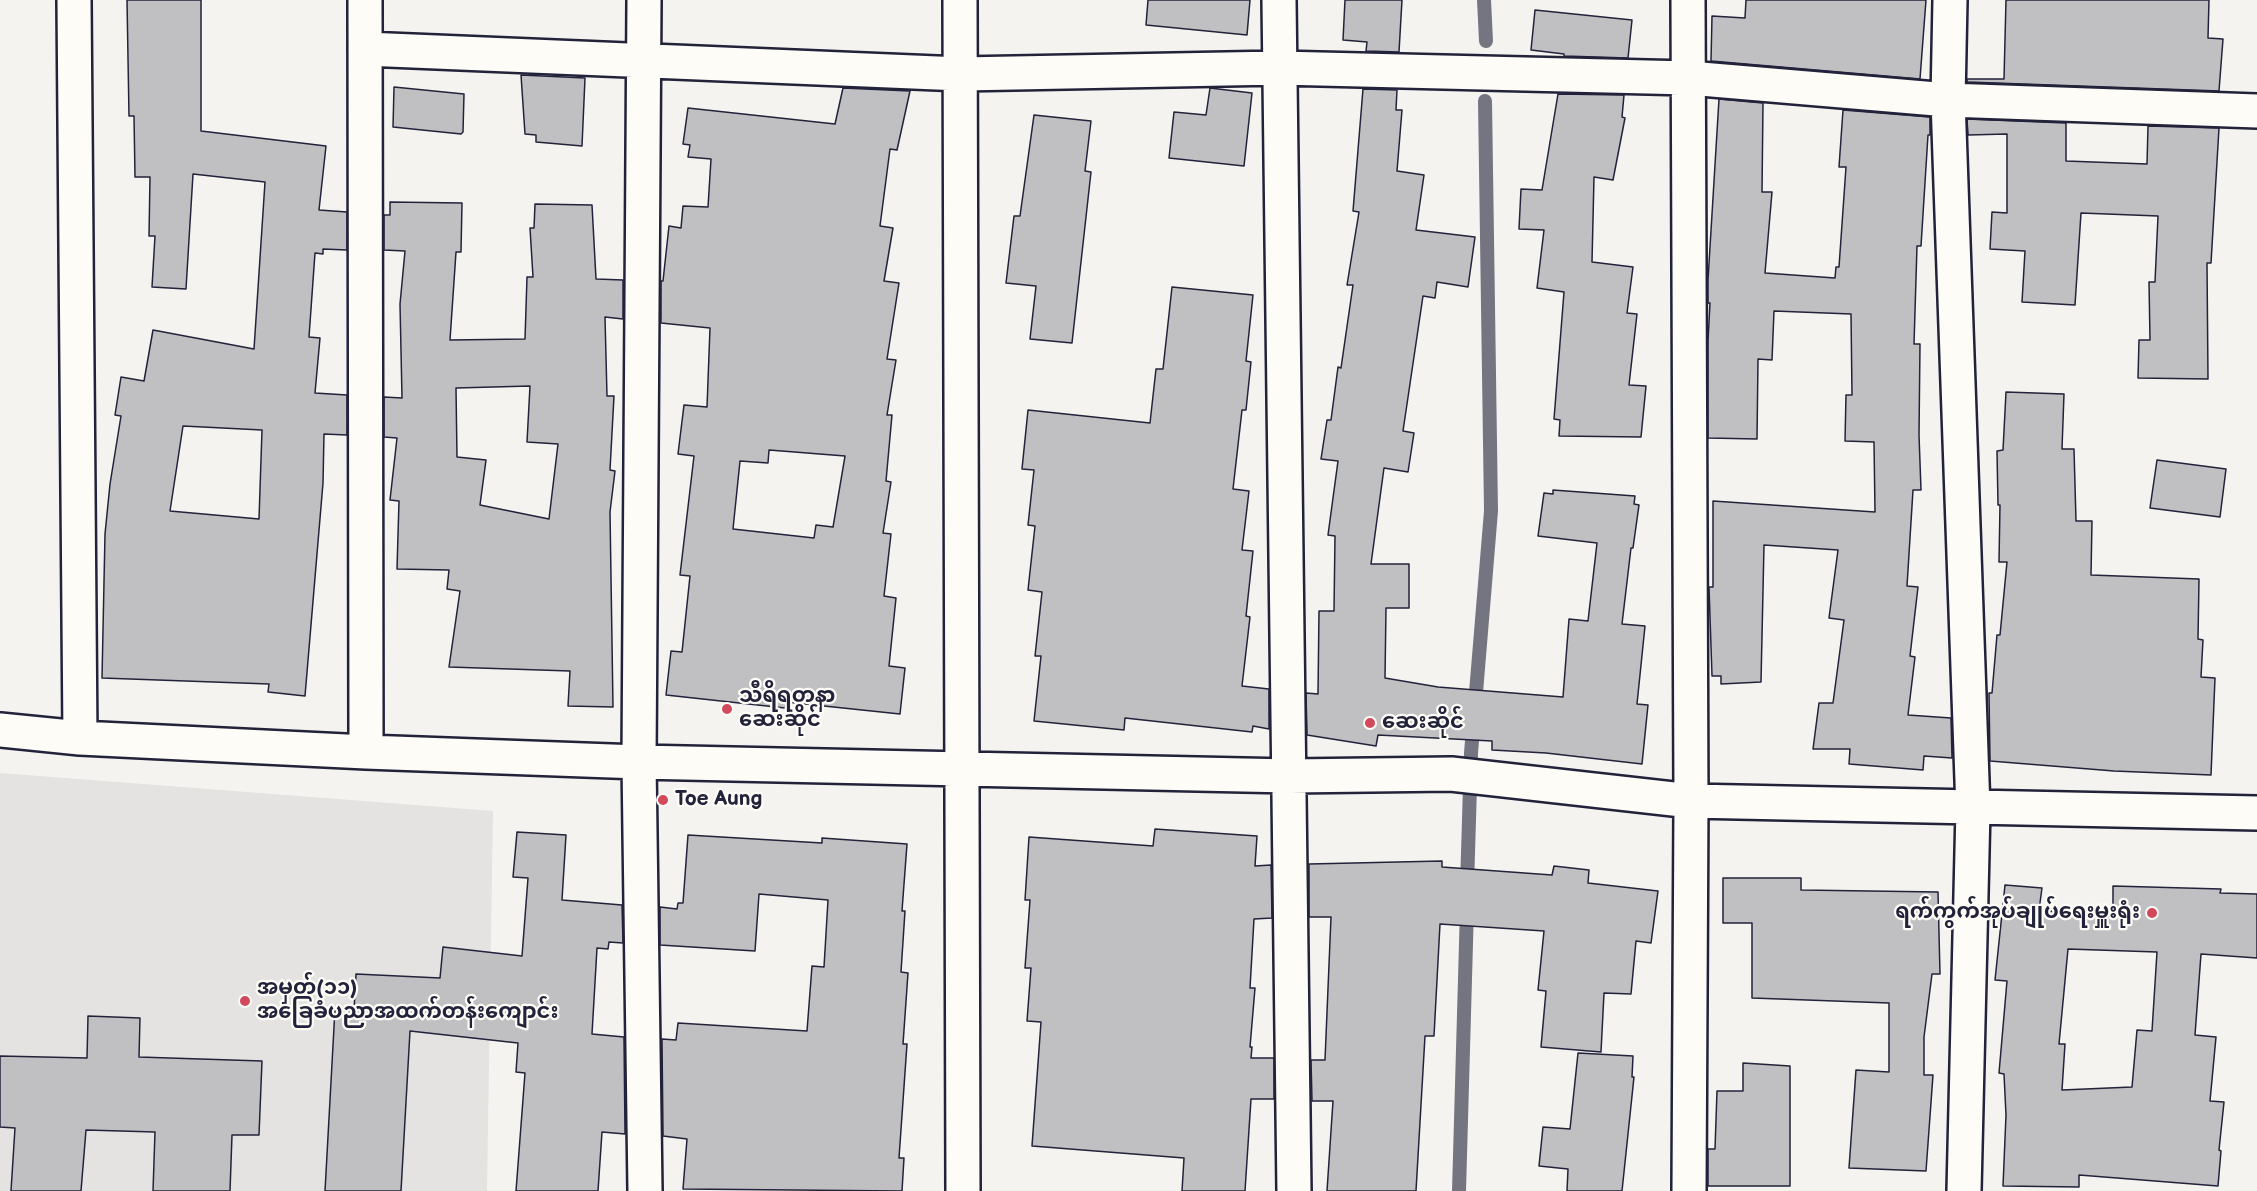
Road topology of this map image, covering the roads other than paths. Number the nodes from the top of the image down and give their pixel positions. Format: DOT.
graph roads {
  1 [pos="74,0"];
  2 [pos="365,0"];
  3 [pos="644,0"];
  4 [pos="960,0"];
  5 [pos="1279,0"];
  6 [pos="1688,0"];
  7 [pos="1950,0"];
  8 [pos="365,49"];
  9 [pos="644,61"];
  10 [pos="1279,68"];
  11 [pos="961,74"];
  12 [pos="1689,78"];
  13 [pos="1948,100"];
  14 [pos="2257,111"];
  15 [pos="0,730"];
  16 [pos="80,738"];
  17 [pos="366,752"];
  18 [pos="639,762"];
  19 [pos="962,769"];
  20 [pos="1290,776"];
  21 [pos="1691,801"];
  22 [pos="1973,809"];
  23 [pos="2257,813"];
  24 [pos="645,1191"];
  25 [pos="963,1191"];
  26 [pos="1293,1191"];
  27 [pos="1689,1191"];
  28 [pos="1964,1191"];
  1 -- 16 [label="street"];
  2 -- 8 [label="street"];
  3 -- 9 [label="street"];
  4 -- 11 [label="street"];
  5 -- 10 [label="street"];
  6 -- 12 [label="street"];
  7 -- 13 [label="street"];
  8 -- 9 [label="street"];
  8 -- 17 [label="street"];
  9 -- 11 [label="street"];
  9 -- 18 [label="street"];
  10 -- 11 [label="street"];
  10 -- 12 [label="street"];
  10 -- 20 [label="street"];
  11 -- 19 [label="street"];
  12 -- 13 [label="street"];
  12 -- 21 [label="street"];
  13 -- 14 [label="street"];
  13 -- 22 [label="street"];
  15 -- 16 [label="street"];
  16 -- 17 [label="street"];
  17 -- 18 [label="street"];
  18 -- 19 [label="street"];
  18 -- 24 [label="street"];
  19 -- 20 [label="street"];
  19 -- 25 [label="street"];
  20 -- 21 [label="street"];
  20 -- 26 [label="street"];
  21 -- 22 [label="street"];
  21 -- 27 [label="street"];
  22 -- 23 [label="street"];
  22 -- 28 [label="street"];
}
